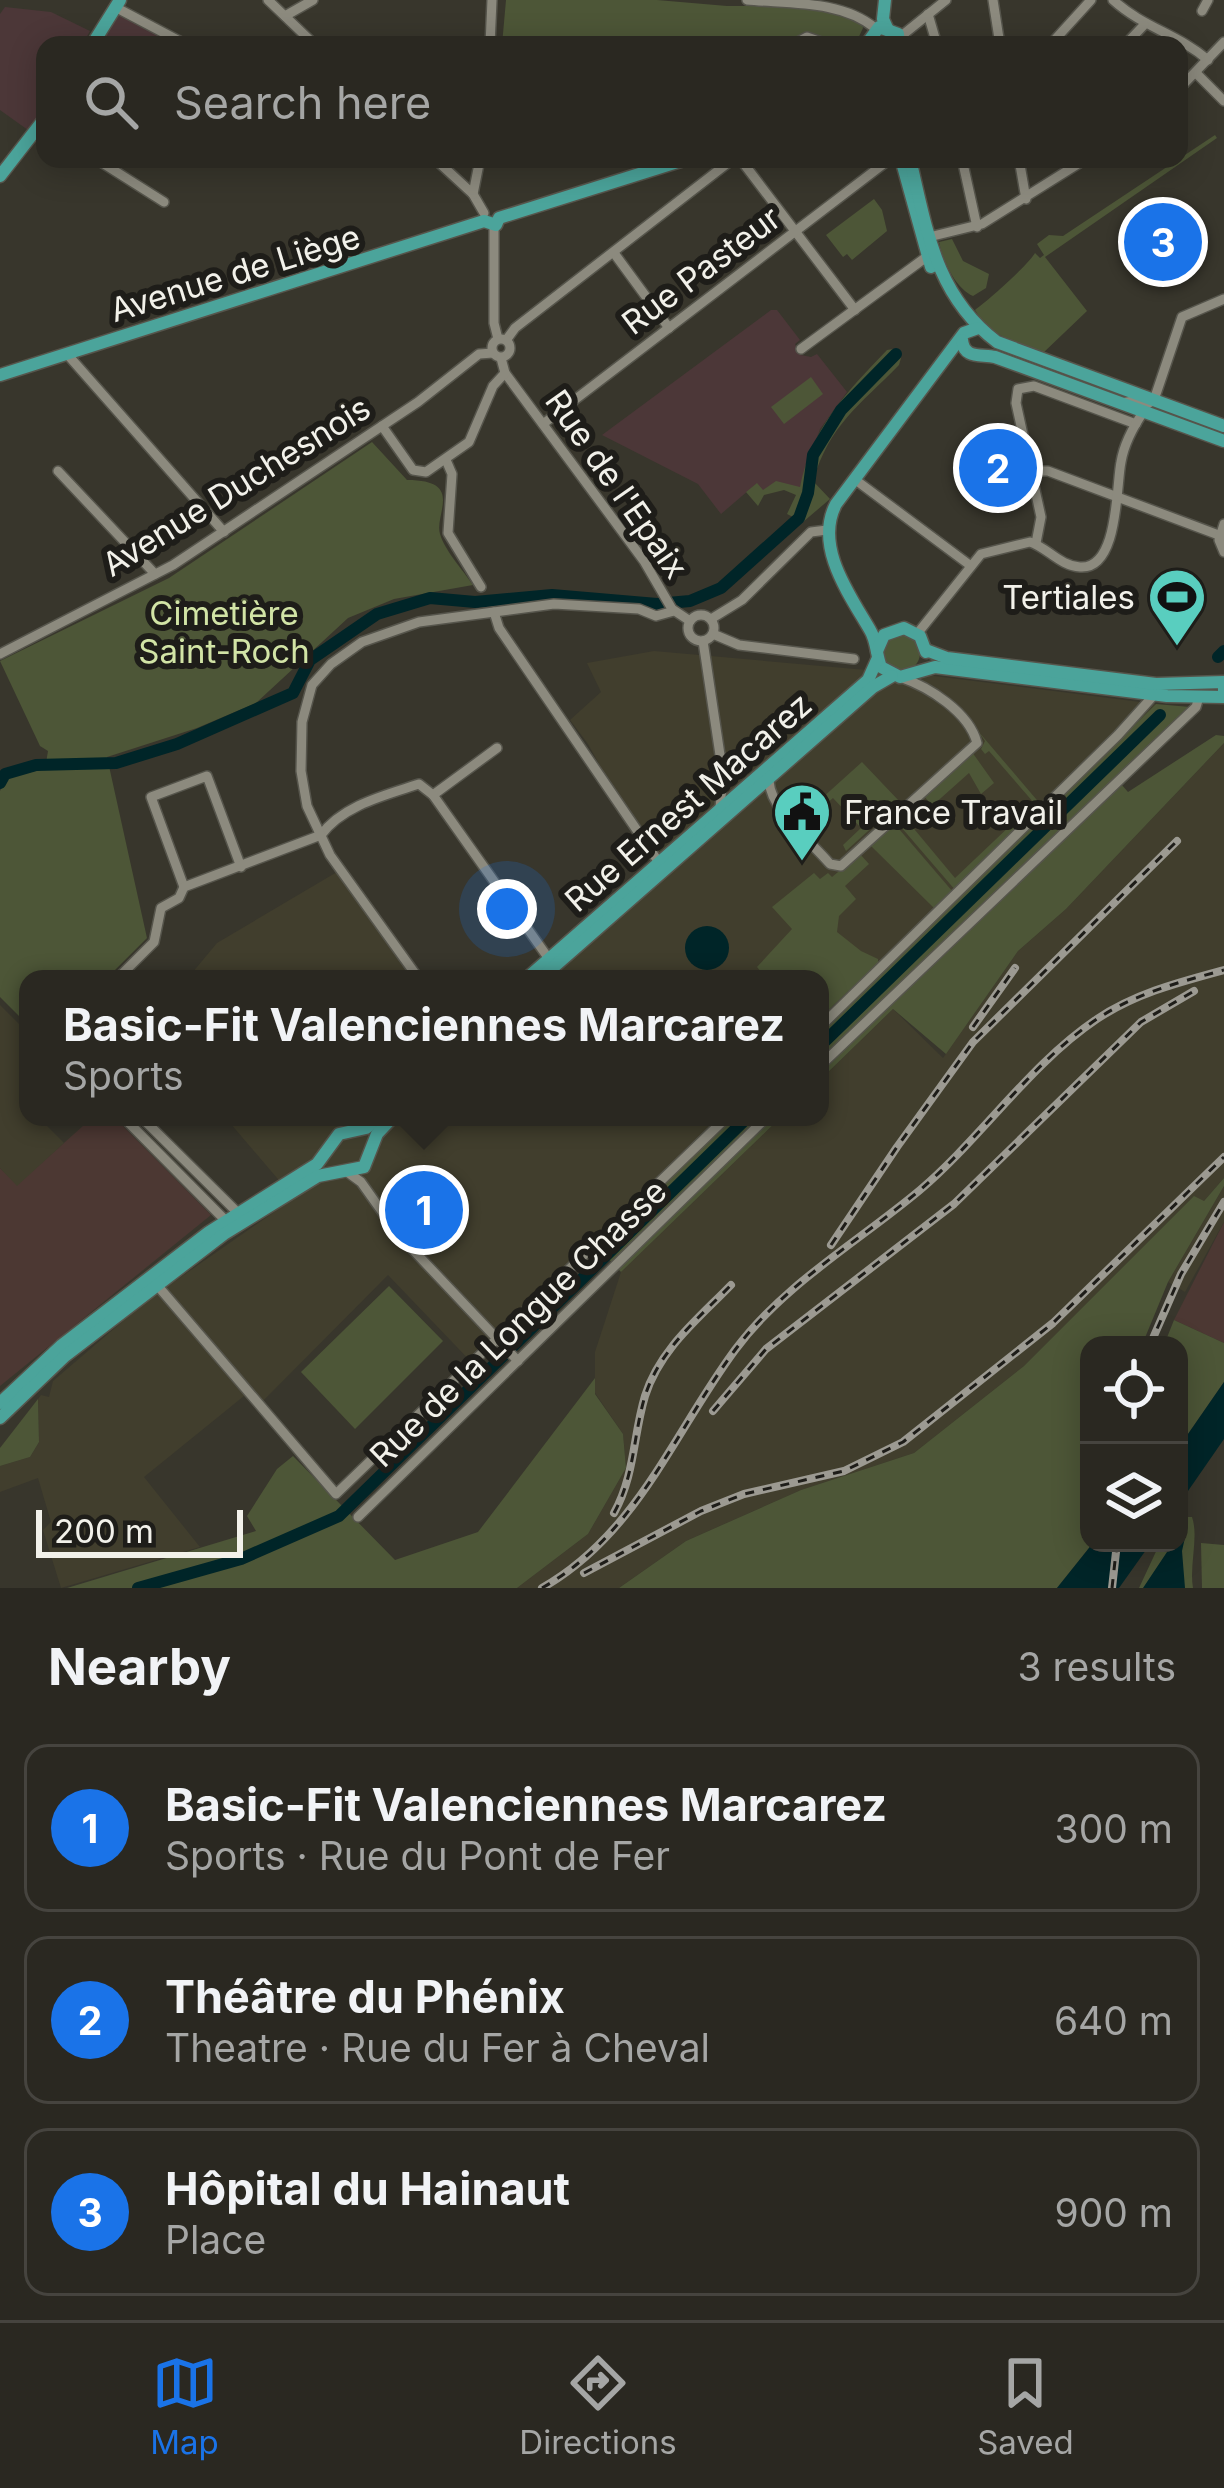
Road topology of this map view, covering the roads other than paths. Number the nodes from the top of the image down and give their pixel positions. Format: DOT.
graph roads {
  1 [pos="268,0"];
  2 [pos="313,0"];
  3 [pos="492,0"];
  4 [pos="747,0"];
  5 [pos="882,0"];
  6 [pos="946,0"];
  7 [pos="993,0"];
  8 [pos="1091,0"];
  9 [pos="1113,0"];
  10 [pos="1139,0"];
  11 [pos="779,1"];
  12 [pos="822,3"];
  13 [pos="117,4"];
  14 [pos="1125,10"];
  15 [pos="928,14"];
  16 [pos="285,16"];
  17 [pos="1144,25"];
  18 [pos="888,33"];
  19 [pos="97,36"];
  20 [pos="172,36"];
  21 [pos="306,36"];
  22 [pos="490,36"];
  23 [pos="934,36"];
  24 [pos="999,36"];
  25 [pos="1058,36"];
  26 [pos="1134,36"];
  27 [pos="1169,36"];
  28 [pos="1224,41"];
  29 [pos="1188,44"];
  30 [pos="1208,60"];
  31 [pos="1196,73"];
  32 [pos="1188,81"];
  33 [pos="1224,101"];
  34 [pos="36,132"];
  35 [pos="110,168"];
  36 [pos="445,168"];
  37 [pos="478,168"];
  38 [pos="657,168"];
  39 [pos="726,168"];
  40 [pos="745,168"];
  41 [pos="878,168"];
  42 [pos="903,168"];
  43 [pos="912,168"];
  44 [pos="964,168"];
  45 [pos="1021,168"];
  46 [pos="1073,168"];
  47 [pos="0,176"];
  48 [pos="473,194"];
  49 [pos="1027,199"];
  50 [pos="164,202"];
  51 [pos="490,219"];
  52 [pos="977,227"];
  53 [pos="796,232"];
  54 [pos="929,237"];
  55 [pos="614,254"];
  56 [pos="926,258"];
  57 [pos="1224,299"];
  58 [pos="856,310"];
  59 [pos="670,328"];
  60 [pos="974,334"];
  61 [pos="503,339"];
  62 [pos="801,349"];
  63 [pos="67,354"];
  64 [pos="975,354"];
  65 [pos="497,356"];
  66 [pos="947,361"];
  67 [pos="1019,365"];
  68 [pos="505,373"];
  69 [pos="0,375"];
  70 [pos="1020,387"];
  71 [pos="1144,412"];
  72 [pos="543,424"];
  73 [pos="382,426"];
  74 [pos="1224,426"];
  75 [pos="1224,441"];
  76 [pos="446,460"];
  77 [pos="58,471"];
  78 [pos="1031,471"];
  79 [pos="857,481"];
  80 [pos="1118,498"];
  81 [pos="827,530"];
  82 [pos="224,532"];
  83 [pos="1223,532"];
  84 [pos="1036,544"];
  85 [pos="1224,552"];
  86 [pos="971,566"];
  87 [pos="155,574"];
  88 [pos="482,587"];
  89 [pos="670,605"];
  90 [pos="494,612"];
  91 [pos="711,619"];
  92 [pos="690,621"];
  93 [pos="870,629"];
  94 [pos="886,633"];
  95 [pos="917,634"];
  96 [pos="708,638"];
  97 [pos="926,650"];
  98 [pos="0,655"];
  99 [pos="877,656"];
  100 [pos="854,659"];
  101 [pos="920,669"];
  102 [pos="896,676"];
  103 [pos="1224,682"];
  104 [pos="1154,695"];
  105 [pos="1224,695"];
  106 [pos="1199,698"];
  107 [pos="497,748"];
  108 [pos="723,776"];
  109 [pos="769,781"];
  110 [pos="743,791"];
  111 [pos="433,795"];
  112 [pos="718,813"];
  113 [pos="321,835"];
  114 [pos="660,864"];
  115 [pos="241,867"];
  116 [pos="184,887"];
  117 [pos="549,959"];
  118 [pos="126,970"];
  119 [pos="412,970"];
  120 [pos="536,970"];
  121 [pos="550,970"];
  122 [pos="829,1018"];
  123 [pos="829,1057"];
  124 [pos="132,1126"];
  125 [pos="150,1126"];
  126 [pos="364,1126"];
  127 [pos="385,1126"];
  128 [pos="718,1126"];
  129 [pos="758,1126"];
  130 [pos="355,1131"];
  131 [pos="331,1151"];
  132 [pos="370,1155"];
  133 [pos="193,1168"];
  134 [pos="344,1170"];
  135 [pos="183,1178"];
  136 [pos="381,1209"];
  137 [pos="231,1216"];
  138 [pos="157,1286"];
  139 [pos="497,1339"];
  140 [pos="518,1361"];
  141 [pos="0,1403"];
  142 [pos="0,1418"];
  143 [pos="358,1517"];
  1 -- 16 [label="street"];
  2 -- 16 [label="street"];
  3 -- 22 [label="street"];
  4 -- 11 [label="street"];
  5 -- 18 [label="main road"];
  6 -- 15 [label="street"];
  7 -- 24 [label="street"];
  8 -- 25 [label="street"];
  9 -- 14 [label="street"];
  10 -- 14 [label="street"];
  11 -- 12 [label="street"];
  12 -- 18 [label="street"];
  13 -- 19 [label="main road"];
  13 -- 20 [label="street"];
  14 -- 17 [label="street"];
  15 -- 18 [label="street"];
  15 -- 23 [label="street"];
  16 -- 21 [label="street"];
  17 -- 26 [label="street"];
  17 -- 27 [label="street"];
  28 -- 30 [label="street"];
  29 -- 30 [label="street"];
  30 -- 31 [label="street"];
  31 -- 32 [label="street"];
  31 -- 33 [label="street"];
  34 -- 47 [label="main road"];
  35 -- 50 [label="street"];
  36 -- 48 [label="street"];
  37 -- 48 [label="street"];
  38 -- 51 [label="main road, Avenue de Liège"];
  39 -- 55 [label="street"];
  40 -- 53 [label="street"];
  41 -- 53 [label="street, Rue Pasteur"];
  42 -- 56 [label="main road"];
  43 -- 54 [label="main road"];
  44 -- 52 [label="street"];
  45 -- 49 [label="street"];
  46 -- 49 [label="street"];
  48 -- 51 [label="street"];
  49 -- 52 [label="street"];
  51 -- 61 [label="street"];
  51 -- 63 [label="main road, Avenue de Liège"];
  52 -- 54 [label="street"];
  53 -- 58 [label="street"];
  53 -- 59 [label="street, Rue Pasteur"];
  54 -- 60 [label="main road"];
  55 -- 59 [label="street"];
  55 -- 61 [label="street"];
  56 -- 58 [label="street"];
  56 -- 60 [label="main road"];
  57 -- 71 [label="street"];
  58 -- 62 [label="street"];
  59 -- 72 [label="street, Rue Pasteur"];
  60 -- 64 [label="main road"];
  60 -- 64 [label="main road"];
  60 -- 66 [label="main road"];
  60 -- 71 [label="main road"];
  61 -- 65 [label="street"];
  63 -- 69 [label="main road, Avenue de Liège"];
  63 -- 82 [label="street"];
  64 -- 66 [label="main road"];
  64 -- 67 [label="main road"];
  65 -- 68 [label="street"];
  65 -- 73 [label="street, Avenue Duchesnois"];
  66 -- 79 [label="main road"];
  67 -- 70 [label="street"];
  67 -- 71 [label="main road"];
  68 -- 72 [label="street, Rue de l'Epaix"];
  68 -- 76 [label="street"];
  70 -- 71 [label="street"];
  70 -- 78 [label="street"];
  71 -- 74 [label="main road"];
  71 -- 75 [label="main road"];
  71 -- 80 [label="street"];
  72 -- 89 [label="street, Rue de l'Epaix"];
  73 -- 76 [label="street"];
  73 -- 82 [label="street, Avenue Duchesnois"];
  76 -- 88 [label="street"];
  77 -- 87 [label="street"];
  78 -- 80 [label="street"];
  78 -- 84 [label="street"];
  79 -- 81 [label="main road"];
  79 -- 86 [label="street"];
  80 -- 83 [label="street"];
  80 -- 84 [label="street"];
  81 -- 91 [label="street"];
  81 -- 93 [label="main road"];
  82 -- 87 [label="street, Avenue Duchesnois"];
  83 -- 85 [label="street"];
  84 -- 86 [label="street"];
  86 -- 95 [label="street"];
  87 -- 98 [label="street, Avenue Duchesnois"];
  89 -- 90 [label="street"];
  89 -- 92 [label="street, Rue de l'Epaix"];
  90 -- 113 [label="street"];
  90 -- 114 [label="street"];
  91 -- 92 [label="street"];
  91 -- 96 [label="street"];
  92 -- 96 [label="street"];
  93 -- 94 [label="main road"];
  93 -- 99 [label="main road"];
  94 -- 95 [label="main road"];
  94 -- 99 [label="main road"];
  95 -- 97 [label="main road"];
  96 -- 100 [label="street"];
  96 -- 108 [label="street"];
  97 -- 101 [label="main road"];
  97 -- 103 [label="main road"];
  99 -- 102 [label="main road"];
  99 -- 110 [label="main road, Rue Ernest Macarez"];
  101 -- 102 [label="main road"];
  101 -- 104 [label="main road"];
  102 -- 109 [label="main road, Rue Ernest Macarez"];
  102 -- 109 [label="street"];
  103 -- 105 [label="main road"];
  104 -- 106 [label="main road"];
  104 -- 122 [label="street"];
  105 -- 106 [label="main road"];
  106 -- 123 [label="street"];
  107 -- 111 [label="street"];
  108 -- 110 [label="street"];
  108 -- 112 [label="street"];
  109 -- 121 [label="main road, Rue Ernest Macarez"];
  110 -- 112 [label="main road, Rue Ernest Macarez"];
  111 -- 113 [label="street"];
  111 -- 117 [label="street"];
  112 -- 114 [label="main road, Rue Ernest Macarez"];
  113 -- 115 [label="street"];
  113 -- 119 [label="street"];
  114 -- 117 [label="main road, Rue Ernest Macarez"];
  115 -- 116 [label="street"];
  115 -- 116 [label="street"];
  116 -- 118 [label="street"];
  117 -- 120 [label="main road, Rue Ernest Macarez"];
  124 -- 135 [label="street"];
  125 -- 133 [label="street"];
  126 -- 130 [label="main road"];
  127 -- 132 [label="main road"];
  128 -- 139 [label="street, Rue de la Longue Chasse"];
  129 -- 140 [label="street, Rue de la Longue Chasse"];
  130 -- 131 [label="main road"];
  130 -- 132 [label="main road"];
  131 -- 134 [label="main road"];
  131 -- 137 [label="main road"];
  132 -- 134 [label="main road"];
  132 -- 136 [label="street"];
  133 -- 135 [label="street"];
  133 -- 137 [label="street"];
  134 -- 136 [label="street"];
  134 -- 138 [label="main road"];
  135 -- 137 [label="street"];
  136 -- 139 [label="street"];
  137 -- 141 [label="main road"];
  138 -- 139 [label="street, Rue de la Longue Chasse"];
  138 -- 142 [label="main road"];
  139 -- 140 [label="street"];
  140 -- 143 [label="street, Rue de la Longue Chasse"];
}
